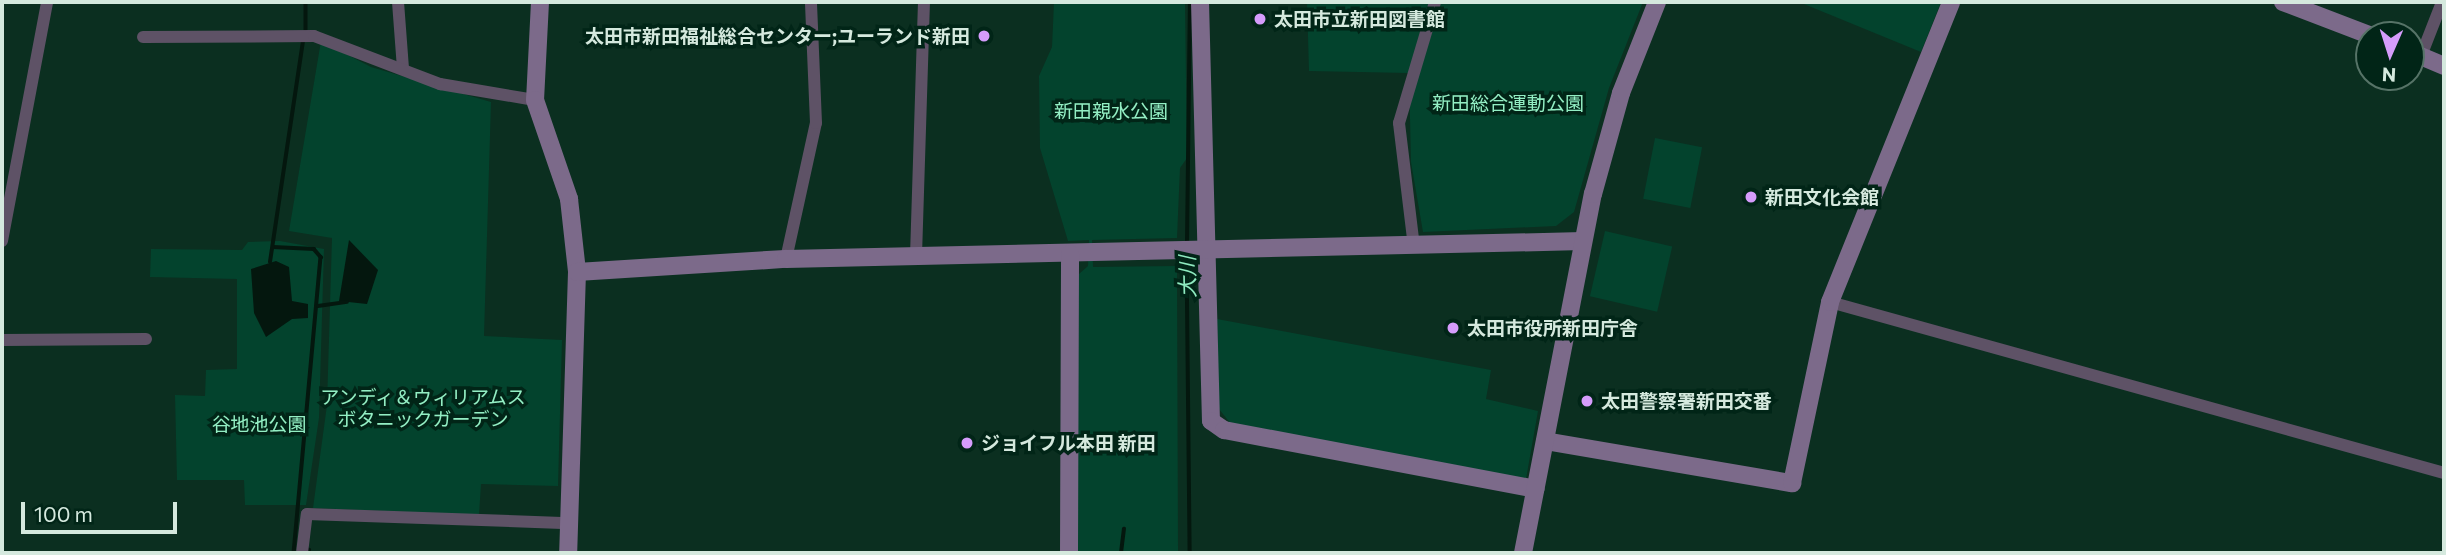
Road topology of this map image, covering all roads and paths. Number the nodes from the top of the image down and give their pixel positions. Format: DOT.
graph roads {
  1 [pos="47,2"];
  2 [pos="398,2"];
  3 [pos="540,2"];
  4 [pos="810,2"];
  5 [pos="923,2"];
  6 [pos="1200,2"];
  7 [pos="1435,2"];
  8 [pos="1657,2"];
  9 [pos="1951,2"];
  10 [pos="2283,2"];
  11 [pos="2442,2"];
  12 [pos="2355,30"];
  13 [pos="2425,36"];
  14 [pos="143,37"];
  15 [pos="2425,58"];
  16 [pos="2444,66"];
  17 [pos="403,69"];
  18 [pos="536,100"];
  19 [pos="2,241"];
  20 [pos="1583,241"];
  21 [pos="1414,247"];
  22 [pos="1199,252"];
  23 [pos="1070,254"];
  24 [pos="916,256"];
  25 [pos="786,259"];
  26 [pos="577,272"];
  27 [pos="1830,302"];
  28 [pos="146,339"];
  29 [pos="2,340"];
  30 [pos="1545,440"];
  31 [pos="2444,473"];
  32 [pos="1535,489"];
  33 [pos="569,523"];
  34 [pos="302,553"];
  35 [pos="568,553"];
  36 [pos="1069,553"];
  37 [pos="1523,553"];
  1 -- 19 [label="street"];
  2 -- 17 [label="street"];
  3 -- 18 [label="street"];
  4 -- 25 [label="street"];
  5 -- 24 [label="street"];
  6 -- 22 [label="street"];
  7 -- 21 [label="street"];
  8 -- 20 [label="street"];
  9 -- 27 [label="street"];
  10 -- 12 [label="street"];
  11 -- 13 [label="street"];
  14 -- 17 [label="street"];
  15 -- 16 [label="street"];
  17 -- 18 [label="street"];
  18 -- 26 [label="street"];
  20 -- 21 [label="street"];
  20 -- 30 [label="street"];
  21 -- 22 [label="street"];
  22 -- 23 [label="street"];
  22 -- 32 [label="street"];
  23 -- 24 [label="street"];
  23 -- 36 [label="street"];
  24 -- 25 [label="street"];
  25 -- 26 [label="street"];
  26 -- 33 [label="street"];
  27 -- 30 [label="street"];
  27 -- 31 [label="street"];
  28 -- 29 [label="street"];
  30 -- 32 [label="street"];
  32 -- 37 [label="street"];
  33 -- 34 [label="street"];
  33 -- 35 [label="street"];
}
